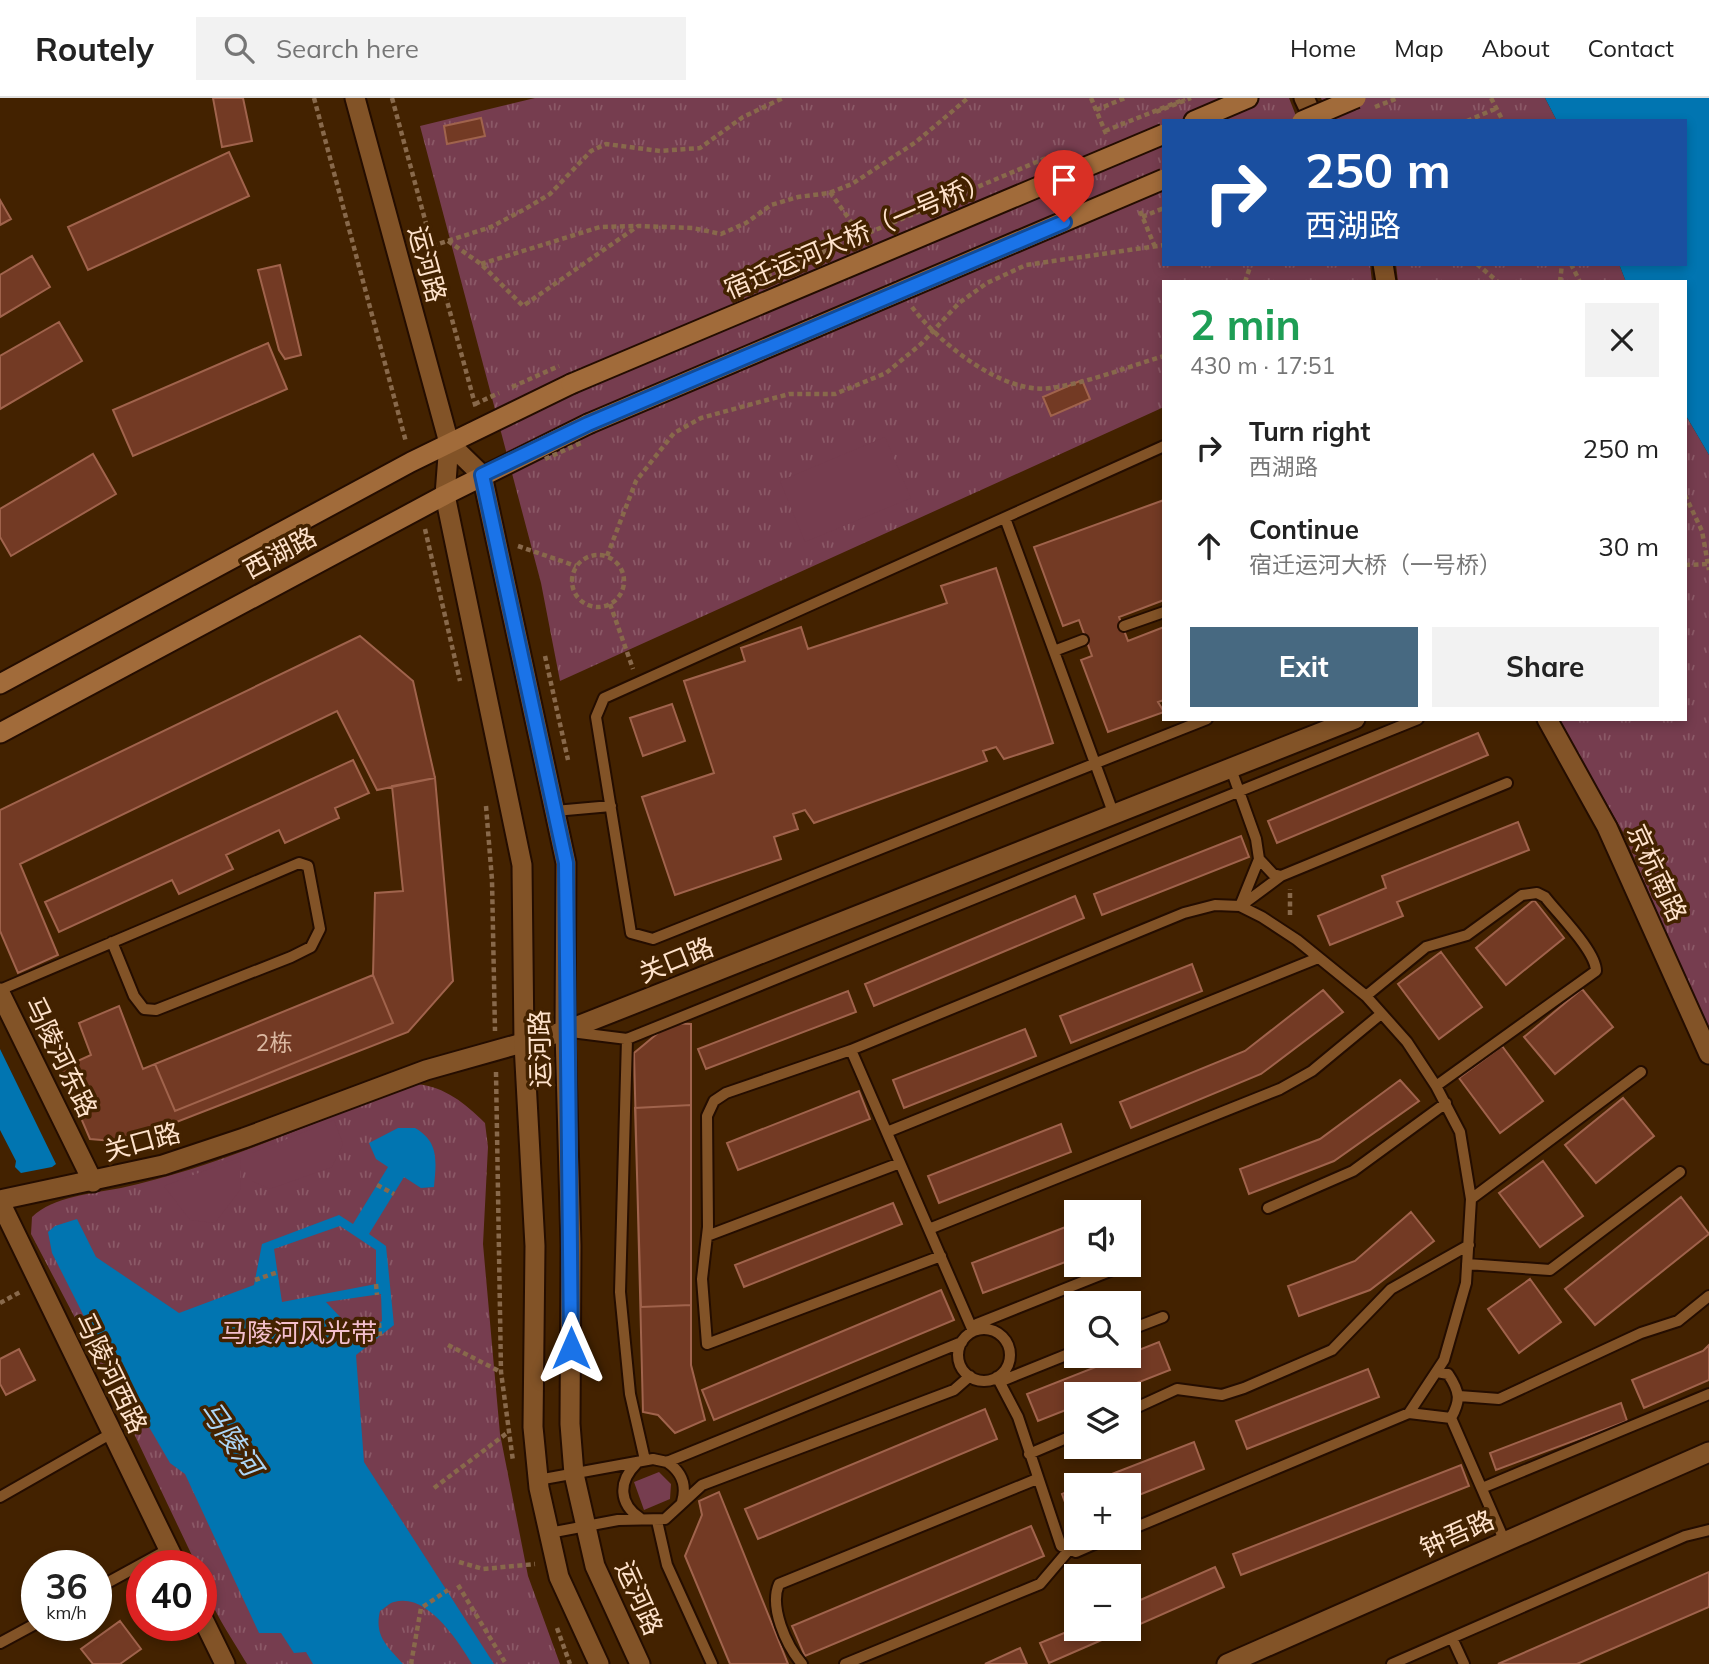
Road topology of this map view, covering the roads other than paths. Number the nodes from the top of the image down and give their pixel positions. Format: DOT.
graph roads {
  1 [pos="355,98"];
  2 [pos="1248,98"];
  3 [pos="1304,98"];
  4 [pos="1356,98"];
  5 [pos="1199,119"];
  6 [pos="1307,119"];
  7 [pos="1314,119"];
  8 [pos="1162,135"];
  9 [pos="1162,180"];
  10 [pos="571,384"];
  11 [pos="449,443"];
  12 [pos="1162,447"];
  13 [pos="482,475"];
  14 [pos="445,495"];
  15 [pos="1005,518"];
  16 [pos="1162,613"];
  17 [pos="1124,626"];
  18 [pos="1083,640"];
  19 [pos="1054,651"];
  20 [pos="0,684"];
  21 [pos="1202,721"];
  22 [pos="1350,721"];
  23 [pos="1413,721"];
  24 [pos="1548,721"];
  25 [pos="0,733"];
  26 [pos="1095,763"];
  27 [pos="1231,769"];
  28 [pos="1507,783"];
  29 [pos="1239,792"];
  30 [pos="611,806"];
  31 [pos="555,811"];
  32 [pos="1114,815"];
  33 [pos="1259,859"];
  34 [pos="1281,876"];
  35 [pos="1240,906"];
  36 [pos="112,942"];
  37 [pos="1318,958"];
  38 [pos="0,991"];
  39 [pos="1366,996"];
  40 [pos="1381,1014"];
  41 [pos="565,1031"];
  42 [pos="627,1040"];
  43 [pos="524,1044"];
  44 [pos="851,1050"];
  45 [pos="1709,1054"];
  46 [pos="1641,1072"];
  47 [pos="1436,1086"];
  48 [pos="1446,1103"];
  49 [pos="887,1132"];
  50 [pos="900,1163"];
  51 [pos="1681,1172"];
  52 [pos="93,1182"];
  53 [pos="1471,1199"];
  54 [pos="0,1201"];
  55 [pos="1268,1208"];
  56 [pos="929,1230"];
  57 [pos="707,1236"];
  58 [pos="1469,1245"];
  59 [pos="941,1256"];
  60 [pos="1468,1264"];
  61 [pos="1095,1277"];
  62 [pos="1709,1296"];
  63 [pos="1163,1317"];
  64 [pos="1141,1325"];
  65 [pos="974,1331"];
  66 [pos="962,1342"];
  67 [pos="1064,1356"];
  68 [pos="1437,1372"];
  69 [pos="970,1376"];
  70 [pos="997,1377"];
  71 [pos="1709,1394"];
  72 [pos="1459,1396"];
  73 [pos="1141,1406"];
  74 [pos="1409,1413"];
  75 [pos="1451,1418"];
  76 [pos="112,1433"];
  77 [pos="1064,1439"];
  78 [pos="1709,1452"];
  79 [pos="1030,1454"];
  80 [pos="641,1462"];
  81 [pos="667,1462"];
  82 [pos="574,1474"];
  83 [pos="1037,1479"];
  84 [pos="538,1480"];
  85 [pos="1482,1488"];
  86 [pos="0,1497"];
  87 [pos="682,1502"];
  88 [pos="640,1518"];
  89 [pos="657,1521"];
  90 [pos="1141,1525"];
  91 [pos="586,1526"];
  92 [pos="1709,1530"];
  93 [pos="549,1533"];
  94 [pos="1505,1542"];
  95 [pos="169,1550"];
  96 [pos="1081,1550"];
  97 [pos="1068,1551"];
  98 [pos="21,1632"];
  99 [pos="1452,1638"];
  100 [pos="214,1641"];
  101 [pos="0,1643"];
  102 [pos="226,1664"];
  103 [pos="599,1664"];
  104 [pos="640,1664"];
  105 [pos="712,1664"];
  106 [pos="802,1664"];
  107 [pos="845,1664"];
  108 [pos="1227,1664"];
  109 [pos="1392,1664"];
  110 [pos="1464,1664"];
  1 -- 11 [label="street, 运河路"];
  2 -- 5 [label="main road"];
  3 -- 7 [label="street"];
  4 -- 6 [label="main road, bridge"];
  8 -- 10 [label="main road, 宿迁运河大桥（一号桥）, bridge"];
  9 -- 13 [label="main road, 西湖路, bridge"];
  10 -- 11 [label="main road, 西湖路"];
  11 -- 13 [label="street"];
  11 -- 14 [label="street, 运河路"];
  11 -- 20 [label="main road, 西湖路"];
  12 -- 15 [label="lane"];
  13 -- 14 [label="main road, 西湖路"];
  13 -- 31 [label="street, 运河路"];
  14 -- 25 [label="main road, 西湖路"];
  14 -- 43 [label="street, 运河路"];
  15 -- 19 [label="lane"];
  15 -- 30 [label="lane"];
  16 -- 17 [label="lane"];
  18 -- 19 [label="lane"];
  19 -- 26 [label="lane"];
  21 -- 26 [label="lane"];
  22 -- 27 [label="street, 关口路"];
  23 -- 29 [label="lane"];
  24 -- 45 [label="street, 京杭南路"];
  26 -- 30 [label="lane"];
  26 -- 32 [label="lane"];
  27 -- 29 [label="lane"];
  27 -- 32 [label="street, 关口路"];
  28 -- 34 [label="lane"];
  29 -- 33 [label="lane"];
  29 -- 42 [label="lane"];
  30 -- 31 [label="lane"];
  31 -- 41 [label="street, 运河路"];
  32 -- 41 [label="street, 关口路"];
  33 -- 34 [label="lane"];
  33 -- 35 [label="lane"];
  34 -- 35 [label="lane"];
  35 -- 37 [label="lane"];
  35 -- 44 [label="lane"];
  36 -- 36 [label="lane"];
  36 -- 38 [label="lane"];
  37 -- 39 [label="lane"];
  37 -- 49 [label="lane"];
  38 -- 52 [label="street, 马陵河东路"];
  39 -- 40 [label="lane"];
  39 -- 47 [label="lane"];
  40 -- 47 [label="lane"];
  40 -- 56 [label="lane"];
  41 -- 42 [label="lane"];
  41 -- 43 [label="street, 关口路"];
  41 -- 82 [label="street, 运河路"];
  42 -- 80 [label="lane"];
  43 -- 52 [label="street, 关口路"];
  43 -- 84 [label="street, 运河路"];
  44 -- 49 [label="lane"];
  44 -- 57 [label="lane"];
  46 -- 53 [label="lane"];
  47 -- 48 [label="lane"];
  48 -- 53 [label="lane"];
  48 -- 55 [label="lane"];
  49 -- 50 [label="lane"];
  50 -- 56 [label="lane"];
  50 -- 57 [label="lane"];
  51 -- 60 [label="lane"];
  52 -- 54 [label="street, 关口路"];
  53 -- 58 [label="lane"];
  54 -- 76 [label="street, 马陵河西路"];
  56 -- 59 [label="lane"];
  57 -- 59 [label="lane"];
  58 -- 60 [label="lane"];
  58 -- 73 [label="lane"];
  59 -- 65 [label="lane"];
  60 -- 68 [label="lane"];
  61 -- 65 [label="lane"];
  62 -- 72 [label="lane"];
  63 -- 64 [label="lane"];
  65 -- 66 [label="lane"];
  65 -- 70 [label="lane"];
  66 -- 69 [label="lane"];
  66 -- 81 [label="lane"];
  67 -- 70 [label="lane"];
  68 -- 72 [label="lane"];
  68 -- 74 [label="lane"];
  69 -- 70 [label="lane"];
  69 -- 87 [label="lane"];
  70 -- 79 [label="lane"];
  71 -- 85 [label="lane"];
  72 -- 75 [label="lane"];
  74 -- 75 [label="lane"];
  74 -- 90 [label="lane"];
  75 -- 85 [label="lane"];
  76 -- 86 [label="lane"];
  76 -- 95 [label="street, 马陵河西路"];
  77 -- 79 [label="lane"];
  78 -- 94 [label="street, 钟吾路"];
  79 -- 83 [label="lane"];
  80 -- 81 [label="lane"];
  80 -- 82 [label="lane"];
  80 -- 88 [label="lane"];
  81 -- 87 [label="lane"];
  82 -- 84 [label="lane"];
  82 -- 91 [label="street, 运河路"];
  83 -- 97 [label="lane"];
  83 -- 106 [label="lane"];
  84 -- 93 [label="street, 运河路"];
  85 -- 94 [label="lane"];
  87 -- 89 [label="lane"];
  88 -- 89 [label="lane"];
  88 -- 91 [label="lane"];
  89 -- 105 [label="lane"];
  91 -- 93 [label="lane"];
  91 -- 104 [label="street, 运河路"];
  92 -- 99 [label="lane"];
  93 -- 103 [label="street, 运河路"];
  94 -- 108 [label="street, 钟吾路"];
  96 -- 97 [label="lane"];
  97 -- 107 [label="lane"];
  98 -- 101 [label="lane"];
  99 -- 109 [label="lane"];
  99 -- 110 [label="lane"];
  100 -- 102 [label="street"];
}
